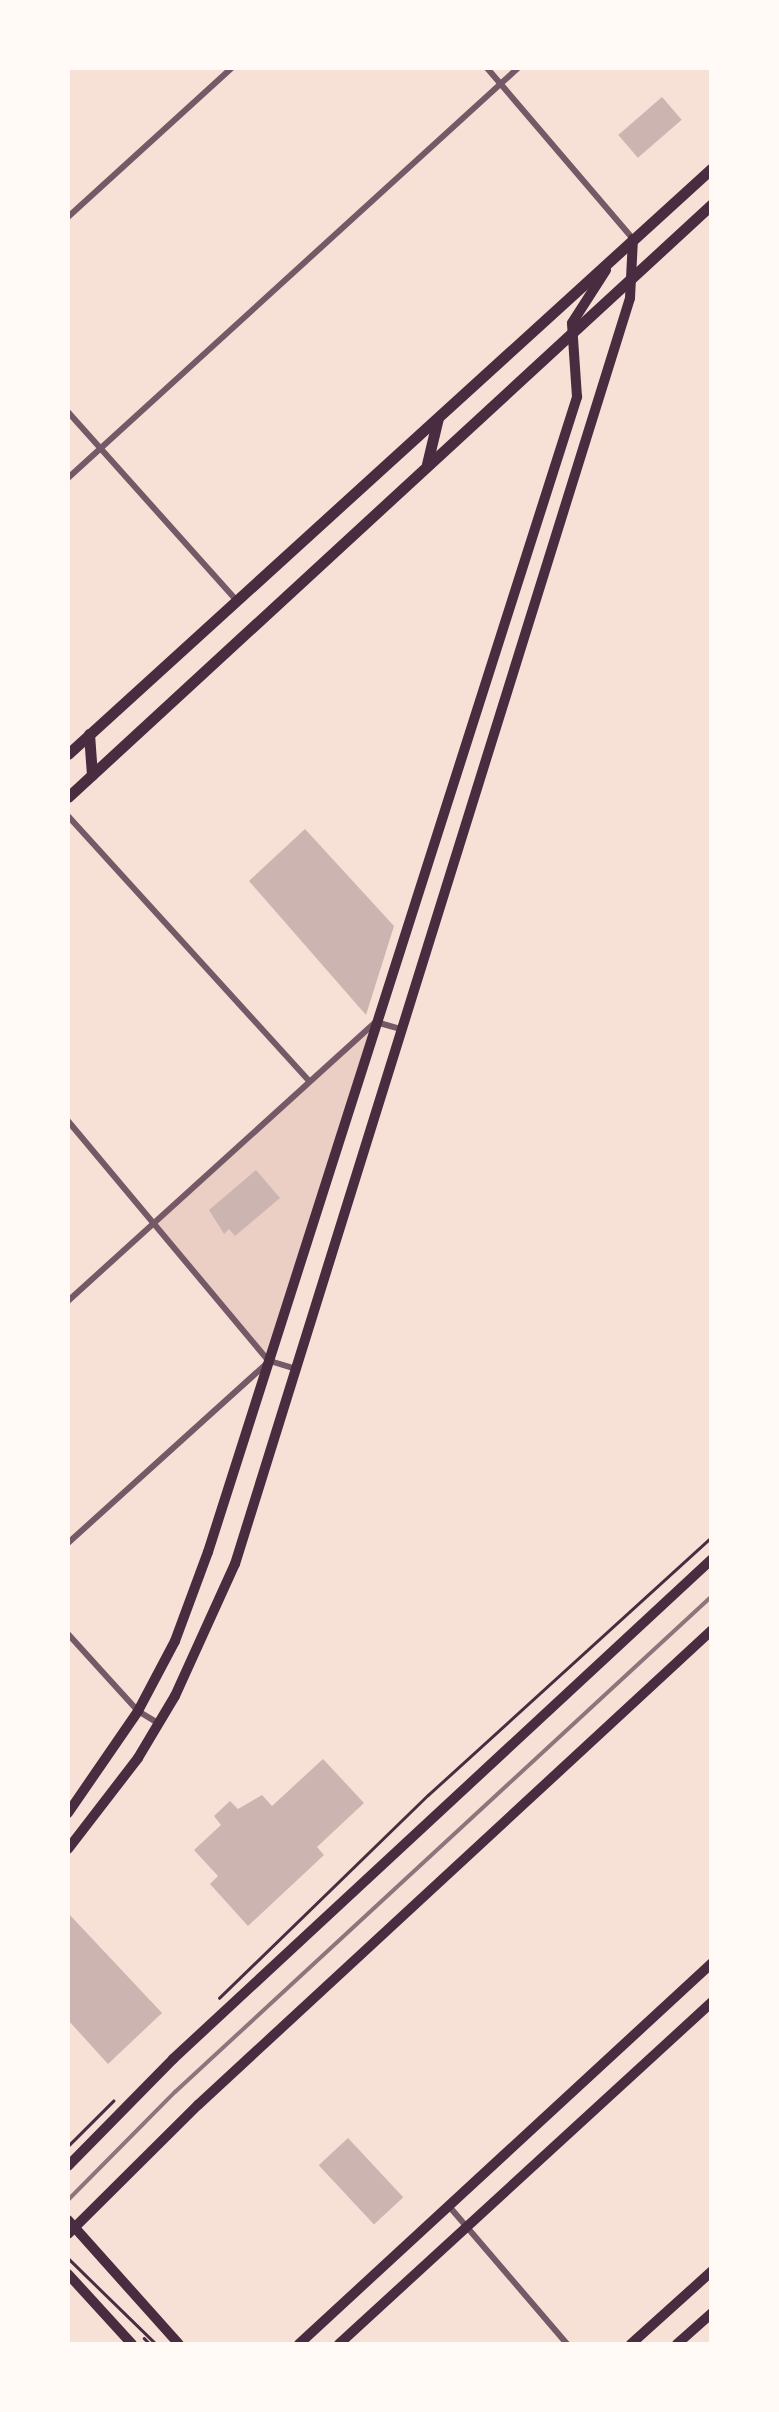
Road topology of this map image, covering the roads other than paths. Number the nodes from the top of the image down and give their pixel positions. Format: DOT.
graph roads {
  1 [pos="232,68"];
  2 [pos="487,68"];
  3 [pos="518,68"];
  4 [pos="501,83"];
  5 [pos="712,168"];
  6 [pos="712,204"];
  7 [pos="68,217"];
  8 [pos="633,239"];
  9 [pos="636,274"];
  10 [pos="568,337"];
  11 [pos="68,412"];
  12 [pos="438,418"];
  13 [pos="101,448"];
  14 [pos="426,468"];
  15 [pos="68,478"];
  16 [pos="236,600"];
  17 [pos="499,628"];
  18 [pos="524,636"];
  19 [pos="89,734"];
  20 [pos="68,754"];
  21 [pos="92,775"];
  22 [pos="68,798"];
  23 [pos="68,816"];
  24 [pos="376,1022"];
  25 [pos="400,1028"];
  26 [pos="309,1081"];
  27 [pos="68,1121"];
  28 [pos="152,1222"];
  29 [pos="68,1301"];
  30 [pos="268,1361"];
  31 [pos="296,1369"];
  32 [pos="68,1543"];
  33 [pos="712,1558"];
  34 [pos="712,1630"];
  35 [pos="68,1634"];
  36 [pos="138,1711"];
  37 [pos="159,1724"];
  38 [pos="68,1813"];
  39 [pos="68,1849"];
  40 [pos="711,1965"];
  41 [pos="712,2002"];
  42 [pos="68,2166"];
  43 [pos="448,2205"];
  44 [pos="68,2220"];
  45 [pos="465,2226"];
  46 [pos="72,2232"];
  47 [pos="712,2271"];
  48 [pos="68,2274"];
  49 [pos="712,2313"];
  50 [pos="132,2344"];
  51 [pos="179,2344"];
  52 [pos="299,2344"];
  53 [pos="338,2344"];
  54 [pos="567,2344"];
  55 [pos="631,2344"];
  56 [pos="677,2344"];
  1 -- 7 [label="street"];
  2 -- 4 [label="street"];
  3 -- 4 [label="street"];
  4 -- 8 [label="street"];
  4 -- 13 [label="street"];
  5 -- 8 [label="main road"];
  6 -- 9 [label="main road"];
  8 -- 9 [label="main road"];
  8 -- 10 [label="main road"];
  8 -- 12 [label="main road"];
  9 -- 10 [label="main road"];
  9 -- 18 [label="main road"];
  10 -- 14 [label="main road"];
  10 -- 17 [label="main road"];
  11 -- 13 [label="street"];
  12 -- 14 [label="main road"];
  12 -- 16 [label="main road"];
  13 -- 15 [label="street"];
  13 -- 16 [label="street"];
  14 -- 21 [label="main road"];
  16 -- 19 [label="main road"];
  17 -- 18 [label="main road"];
  17 -- 24 [label="main road"];
  18 -- 25 [label="main road"];
  19 -- 20 [label="main road"];
  19 -- 21 [label="main road"];
  21 -- 22 [label="main road"];
  23 -- 26 [label="street"];
  24 -- 25 [label="street"];
  24 -- 26 [label="street"];
  24 -- 30 [label="main road"];
  25 -- 31 [label="main road"];
  26 -- 28 [label="street"];
  27 -- 28 [label="street"];
  28 -- 29 [label="street"];
  28 -- 30 [label="street"];
  30 -- 31 [label="street"];
  30 -- 32 [label="street"];
  30 -- 36 [label="main road"];
  31 -- 37 [label="main road"];
  33 -- 42 [label="main road"];
  34 -- 46 [label="main road"];
  35 -- 36 [label="street"];
  36 -- 37 [label="street"];
  36 -- 38 [label="main road"];
  37 -- 39 [label="main road"];
  40 -- 43 [label="main road"];
  41 -- 45 [label="main road"];
  43 -- 45 [label="street"];
  43 -- 52 [label="main road"];
  44 -- 46 [label="main road"];
  45 -- 53 [label="main road"];
  45 -- 54 [label="street"];
  46 -- 51 [label="main road"];
  47 -- 55 [label="main road"];
  48 -- 50 [label="main road"];
  49 -- 56 [label="main road"];
}
